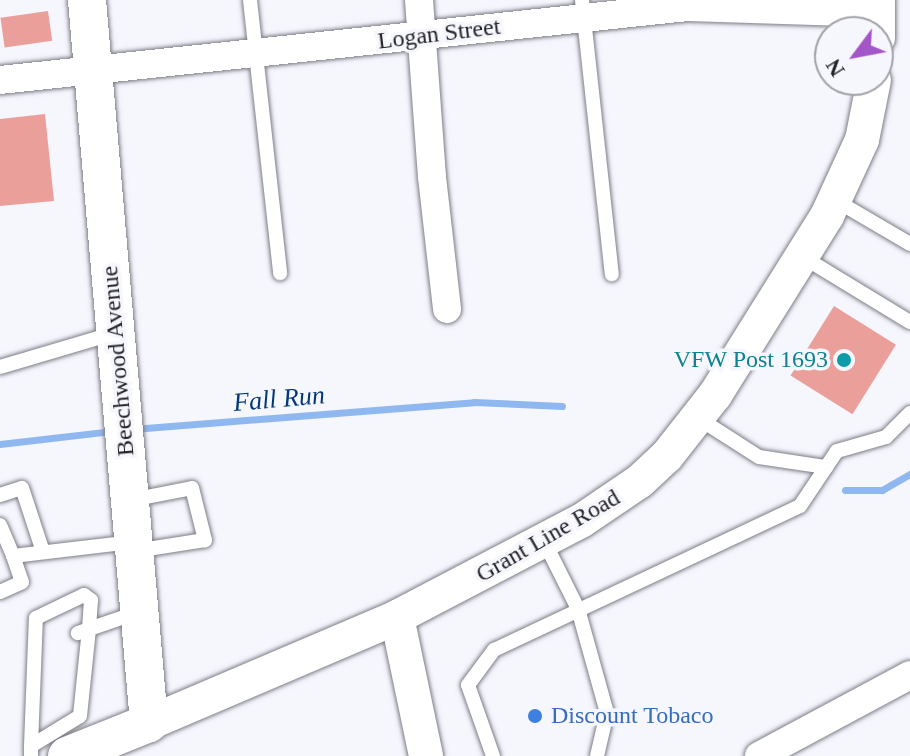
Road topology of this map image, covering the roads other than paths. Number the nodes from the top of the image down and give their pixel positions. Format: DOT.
graph roads {
  1 [pos="87,0"];
  2 [pos="250,0"];
  3 [pos="419,0"];
  4 [pos="583,9"];
  5 [pos="859,16"];
  6 [pos="421,35"];
  7 [pos="256,54"];
  8 [pos="93,69"];
  9 [pos="0,80"];
  10 [pos="871,96"];
  11 [pos="835,199"];
  12 [pos="910,244"];
  13 [pos="803,257"];
  14 [pos="280,273"];
  15 [pos="612,274"];
  16 [pos="447,309"];
  17 [pos="910,322"];
  18 [pos="116,333"];
  19 [pos="0,367"];
  20 [pos="910,413"];
  21 [pos="698,418"];
  22 [pos="826,467"];
  23 [pos="0,495"];
  24 [pos="130,500"];
  25 [pos="0,525"];
  26 [pos="544,541"];
  27 [pos="134,547"];
  28 [pos="43,552"];
  29 [pos="13,556"];
  30 [pos="0,592"];
  31 [pos="578,609"];
  32 [pos="140,612"];
  33 [pos="397,617"];
  34 [pos="84,631"];
  35 [pos="910,675"];
  36 [pos="149,723"];
  37 [pos="43,753"];
  38 [pos="426,756"];
  39 [pos="493,756"];
  40 [pos="597,756"];
  41 [pos="759,756"];
  1 -- 8 [label="main road, Beechwood Avenue"];
  2 -- 7 [label="lane"];
  3 -- 6 [label="street"];
  4 -- 5 [label="street, Logan Street"];
  4 -- 6 [label="street, Logan Street"];
  4 -- 15 [label="lane"];
  6 -- 7 [label="street, Logan Street"];
  6 -- 16 [label="street"];
  7 -- 8 [label="street, Logan Street"];
  7 -- 14 [label="lane"];
  8 -- 9 [label="street, Logan Street"];
  8 -- 18 [label="main road, Beechwood Avenue"];
  10 -- 11 [label="street, Grant Line Road"];
  11 -- 12 [label="lane"];
  11 -- 13 [label="street, Grant Line Road"];
  13 -- 17 [label="lane"];
  13 -- 21 [label="street, Grant Line Road"];
  18 -- 19 [label="lane"];
  18 -- 24 [label="main road, Beechwood Avenue"];
  20 -- 22 [label="lane"];
  21 -- 22 [label="lane"];
  21 -- 26 [label="street, Grant Line Road"];
  22 -- 31 [label="lane"];
  23 -- 28 [label="lane"];
  24 -- 27 [label="main road, Beechwood Avenue"];
  24 -- 27 [label="lane"];
  25 -- 29 [label="lane"];
  26 -- 31 [label="lane"];
  26 -- 33 [label="street, Grant Line Road"];
  27 -- 28 [label="lane"];
  27 -- 32 [label="main road, Beechwood Avenue"];
  28 -- 29 [label="lane"];
  29 -- 30 [label="lane"];
  31 -- 39 [label="lane"];
  31 -- 40 [label="lane"];
  32 -- 34 [label="lane"];
  32 -- 36 [label="main road, Beechwood Avenue"];
  33 -- 36 [label="street, Grant Line Road"];
  33 -- 38 [label="street"];
  34 -- 37 [label="lane"];
  34 -- 37 [label="lane"];
  35 -- 41 [label="street"];
  36 -- 37 [label="main road, Grant Line Road"];
}
